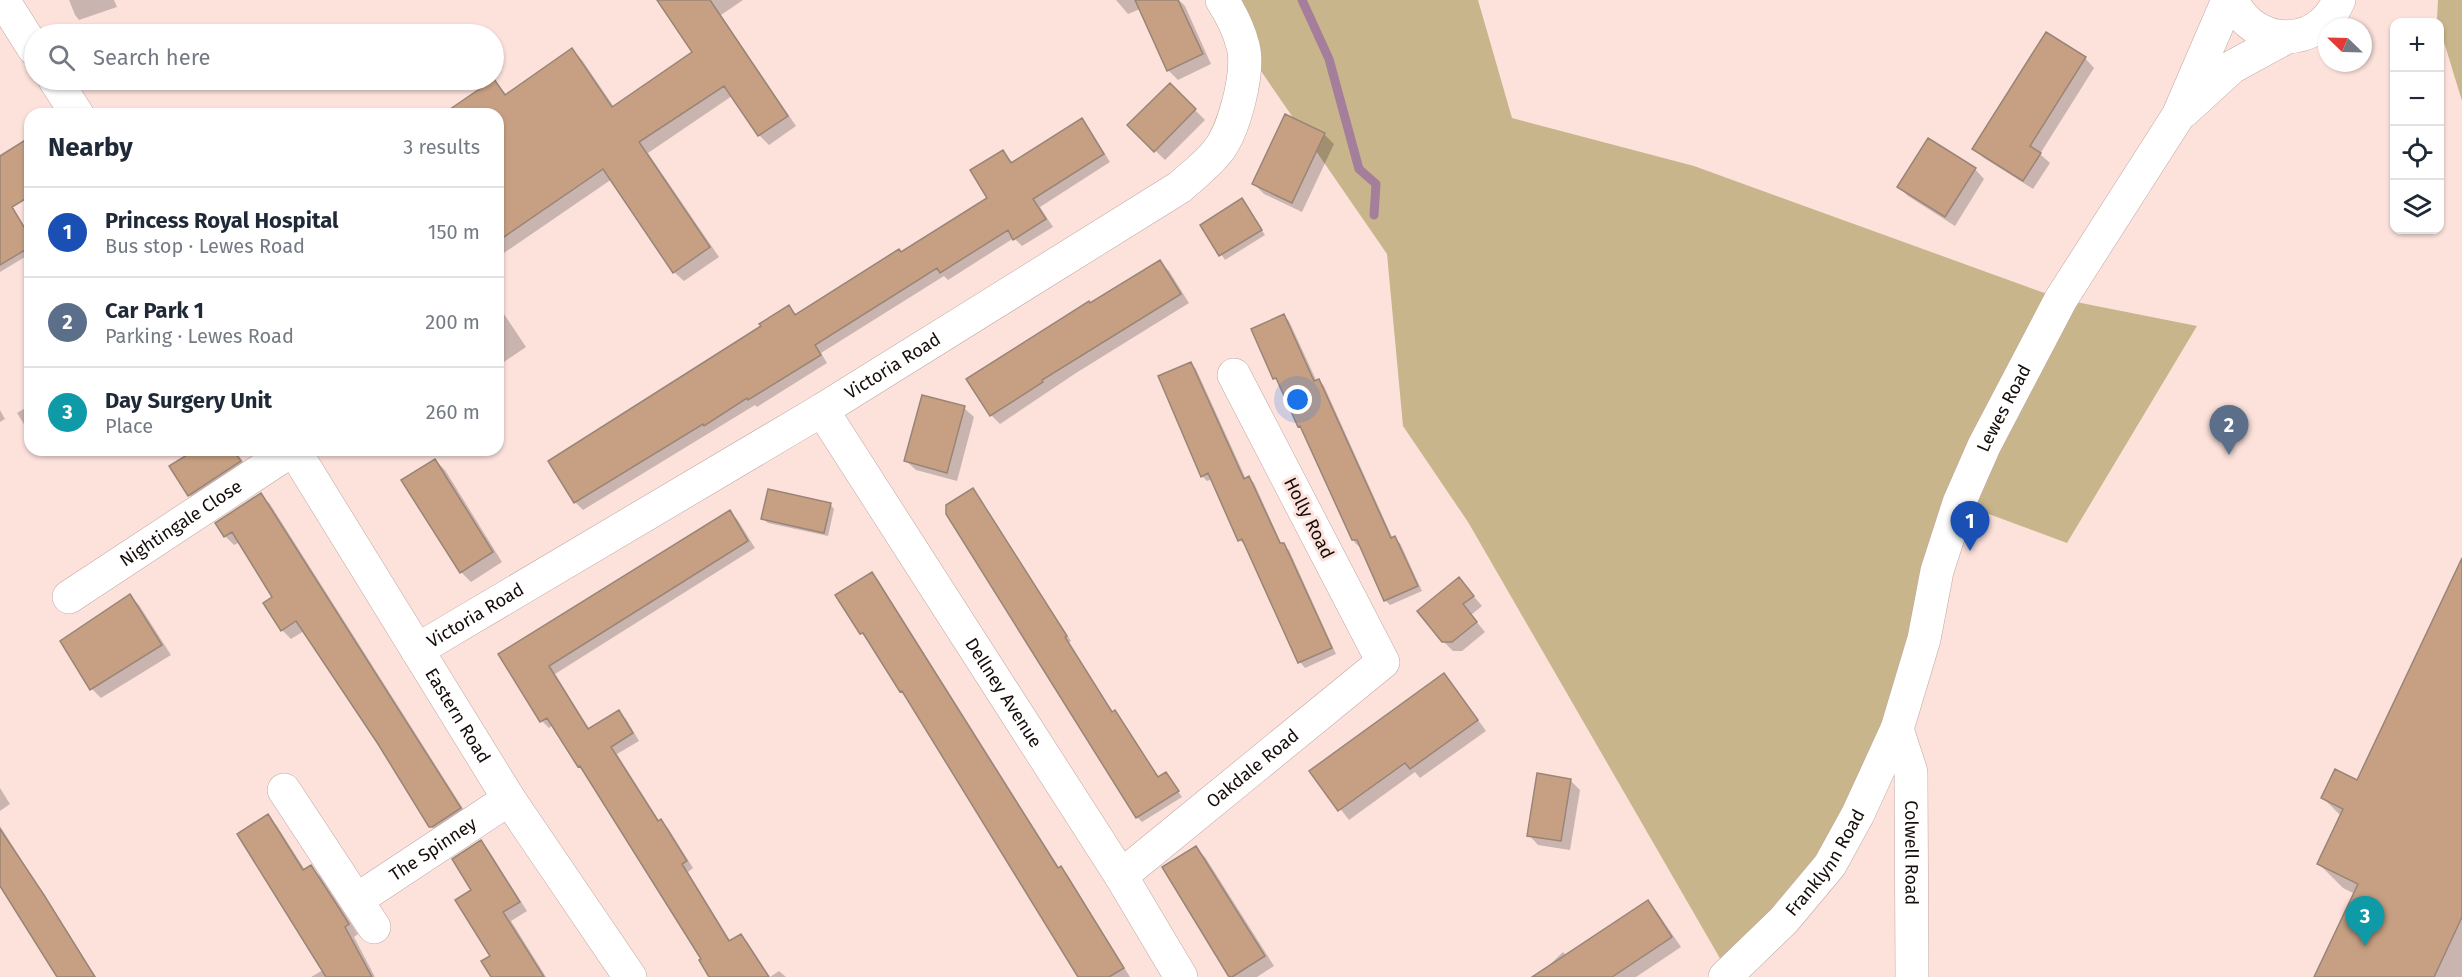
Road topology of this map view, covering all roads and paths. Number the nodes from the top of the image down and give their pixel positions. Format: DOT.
graph roads {
  1 [pos="3,0"];
  2 [pos="1222,0"];
  3 [pos="2230,0"];
  4 [pos="2339,0"];
  5 [pos="24,33"];
  6 [pos="2287,38"];
  7 [pos="62,90"];
  8 [pos="74,108"];
  9 [pos="2178,116"];
  10 [pos="1234,375"];
  11 [pos="822,410"];
  12 [pos="284,456"];
  13 [pos="297,456"];
  14 [pos="69,597"];
  15 [pos="417,650"];
  16 [pos="1383,662"];
  17 [pos="1898,729"];
  18 [pos="284,790"];
  19 [pos="509,799"];
  20 [pos="1121,876"];
  21 [pos="358,899"];
  22 [pos="374,927"];
  23 [pos="630,977"];
  24 [pos="1181,977"];
  25 [pos="1725,977"];
  26 [pos="1912,977"];
  1 -- 5 [label="street"];
  2 -- 11 [label="street, Victoria Road"];
  3 -- 6 [label="street"];
  3 -- 9 [label="street, Lewes Road"];
  4 -- 6 [label="street, Lewes Road"];
  6 -- 9 [label="street, Lewes Road"];
  7 -- 8 [label="street"];
  9 -- 17 [label="street, Lewes Road"];
  10 -- 16 [label="street, Holly Road"];
  11 -- 15 [label="street, Victoria Road"];
  11 -- 20 [label="street, Dellney Avenue"];
  12 -- 14 [label="street, Nightingale Close"];
  13 -- 15 [label="street, Eastern Road"];
  15 -- 19 [label="street, Eastern Road"];
  16 -- 20 [label="street, Oakdale Road"];
  17 -- 25 [label="street, Franklynn Road"];
  17 -- 26 [label="street, Colwell Road"];
  18 -- 21 [label="street"];
  19 -- 21 [label="street, The Spinney"];
  19 -- 23 [label="street, Eastern Road"];
  20 -- 24 [label="street, Dellney Avenue"];
  21 -- 22 [label="street"];
}
